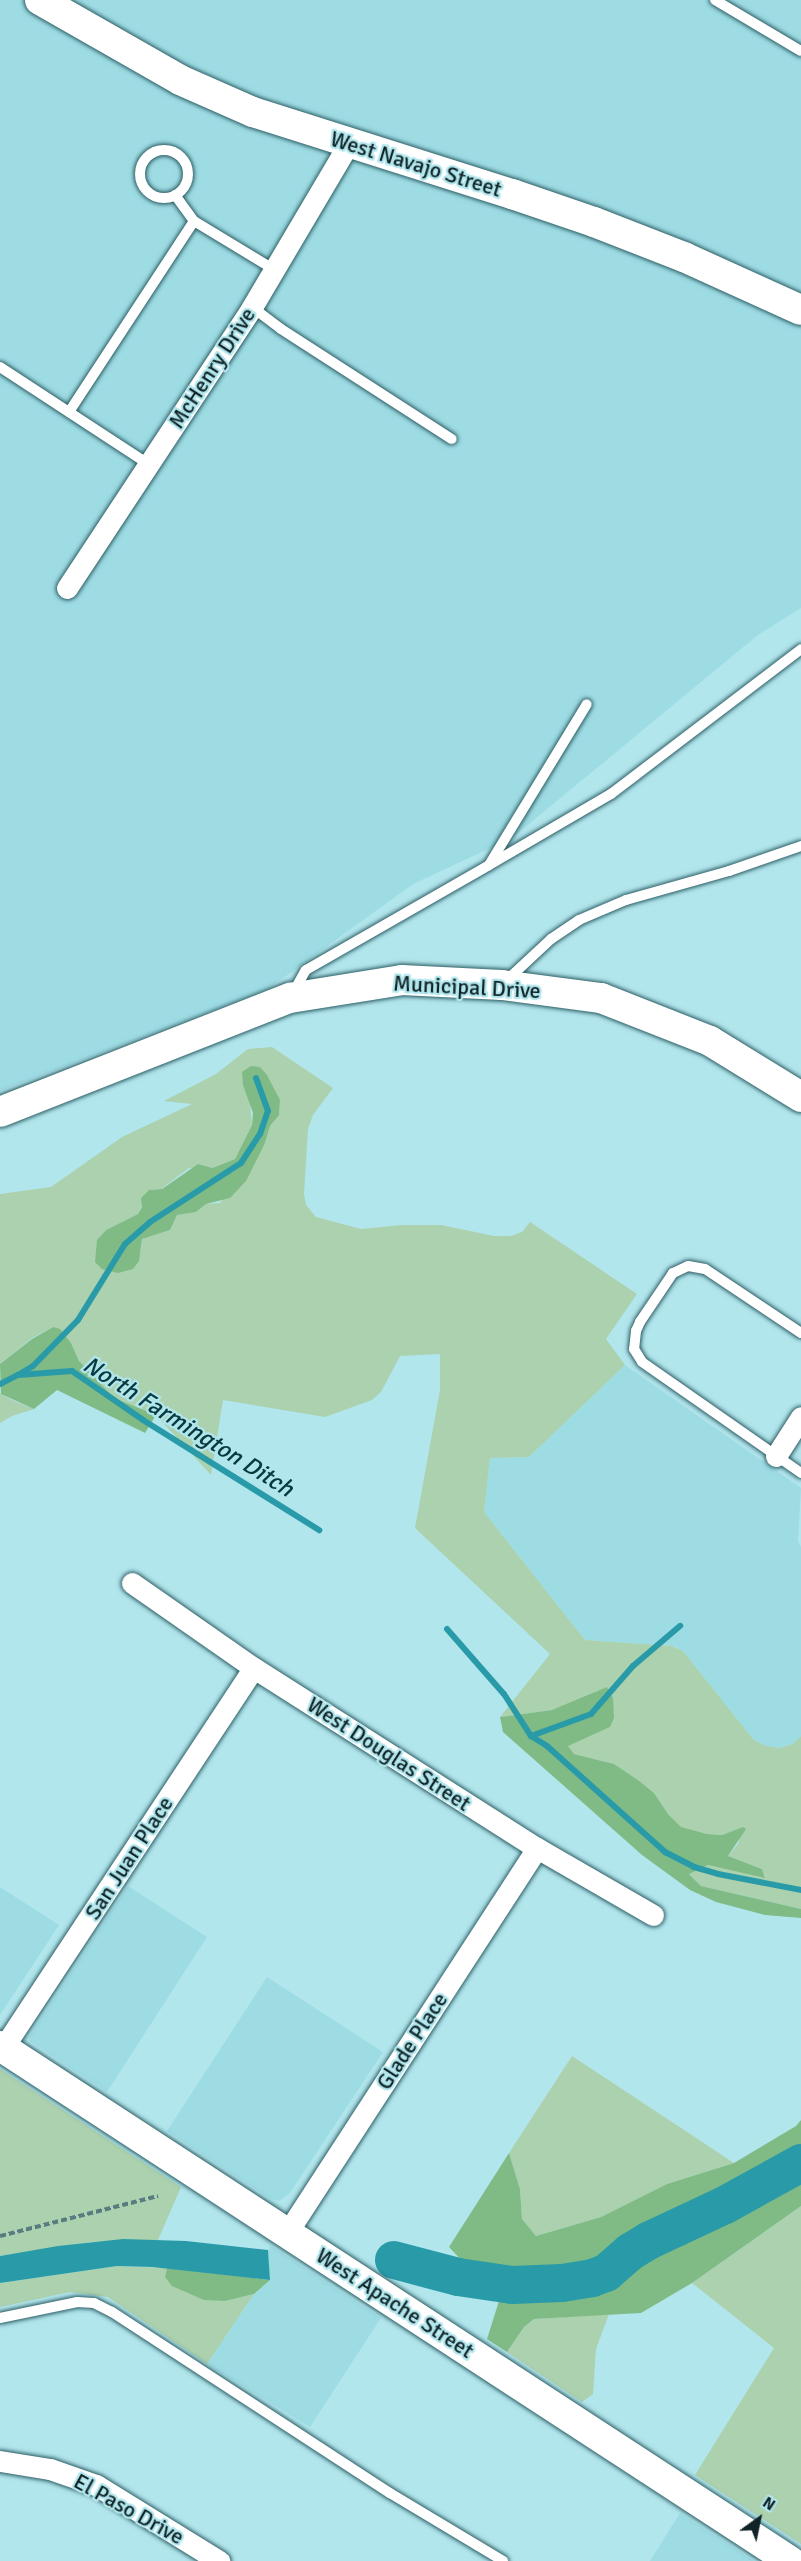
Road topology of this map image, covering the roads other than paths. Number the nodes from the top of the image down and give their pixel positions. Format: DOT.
graph roads {
  1 [pos="39,0"];
  2 [pos="715,0"];
  3 [pos="801,51"];
  4 [pos="349,143"];
  5 [pos="175,195"];
  6 [pos="194,221"];
  7 [pos="275,270"];
  8 [pos="252,307"];
  9 [pos="801,310"];
  10 [pos="0,367"];
  11 [pos="69,412"];
  12 [pos="452,439"];
  13 [pos="150,465"];
  14 [pos="67,588"];
  15 [pos="801,649"];
  16 [pos="587,704"];
  17 [pos="801,846"];
  18 [pos="489,865"];
  19 [pos="502,985"];
  20 [pos="290,998"];
  21 [pos="801,1097"];
  22 [pos="11,1108"];
  23 [pos="801,1333"];
  24 [pos="801,1417"];
  25 [pos="776,1456"];
  26 [pos="801,1473"];
  27 [pos="132,1584"];
  28 [pos="254,1668"];
  29 [pos="537,1848"];
  30 [pos="653,1915"];
  31 [pos="2,2047"];
  32 [pos="287,2233"];
  33 [pos="0,2318"];
  34 [pos="0,2461"];
  35 [pos="219,2561"];
  36 [pos="503,2561"];
  37 [pos="790,2561"];
  1 -- 4 [label="main road, West Navajo Street"];
  2 -- 3 [label="lane"];
  4 -- 7 [label="street, McHenry Drive"];
  4 -- 9 [label="main road, West Navajo Street"];
  5 -- 5 [label="lane"];
  5 -- 6 [label="lane"];
  6 -- 7 [label="lane"];
  6 -- 11 [label="lane"];
  7 -- 8 [label="street, McHenry Drive"];
  8 -- 12 [label="lane"];
  8 -- 13 [label="street, McHenry Drive"];
  10 -- 11 [label="lane"];
  11 -- 13 [label="lane"];
  13 -- 14 [label="street, McHenry Drive"];
  15 -- 18 [label="lane"];
  16 -- 18 [label="lane"];
  17 -- 19 [label="lane"];
  18 -- 20 [label="lane"];
  19 -- 20 [label="main road, Municipal Drive"];
  19 -- 21 [label="main road, Municipal Drive"];
  20 -- 22 [label="main road, Municipal Drive"];
  23 -- 25 [label="lane"];
  24 -- 25 [label="street"];
  25 -- 26 [label="lane"];
  27 -- 28 [label="street, West Douglas Street"];
  28 -- 29 [label="street, West Douglas Street"];
  28 -- 31 [label="street, San Juan Place"];
  29 -- 30 [label="street, West Douglas Street"];
  29 -- 32 [label="street, Glade Place"];
  31 -- 32 [label="main road, West Apache Street"];
  32 -- 37 [label="main road, West Apache Street"];
  33 -- 36 [label="lane"];
  34 -- 35 [label="street, El Paso Drive"];
}
